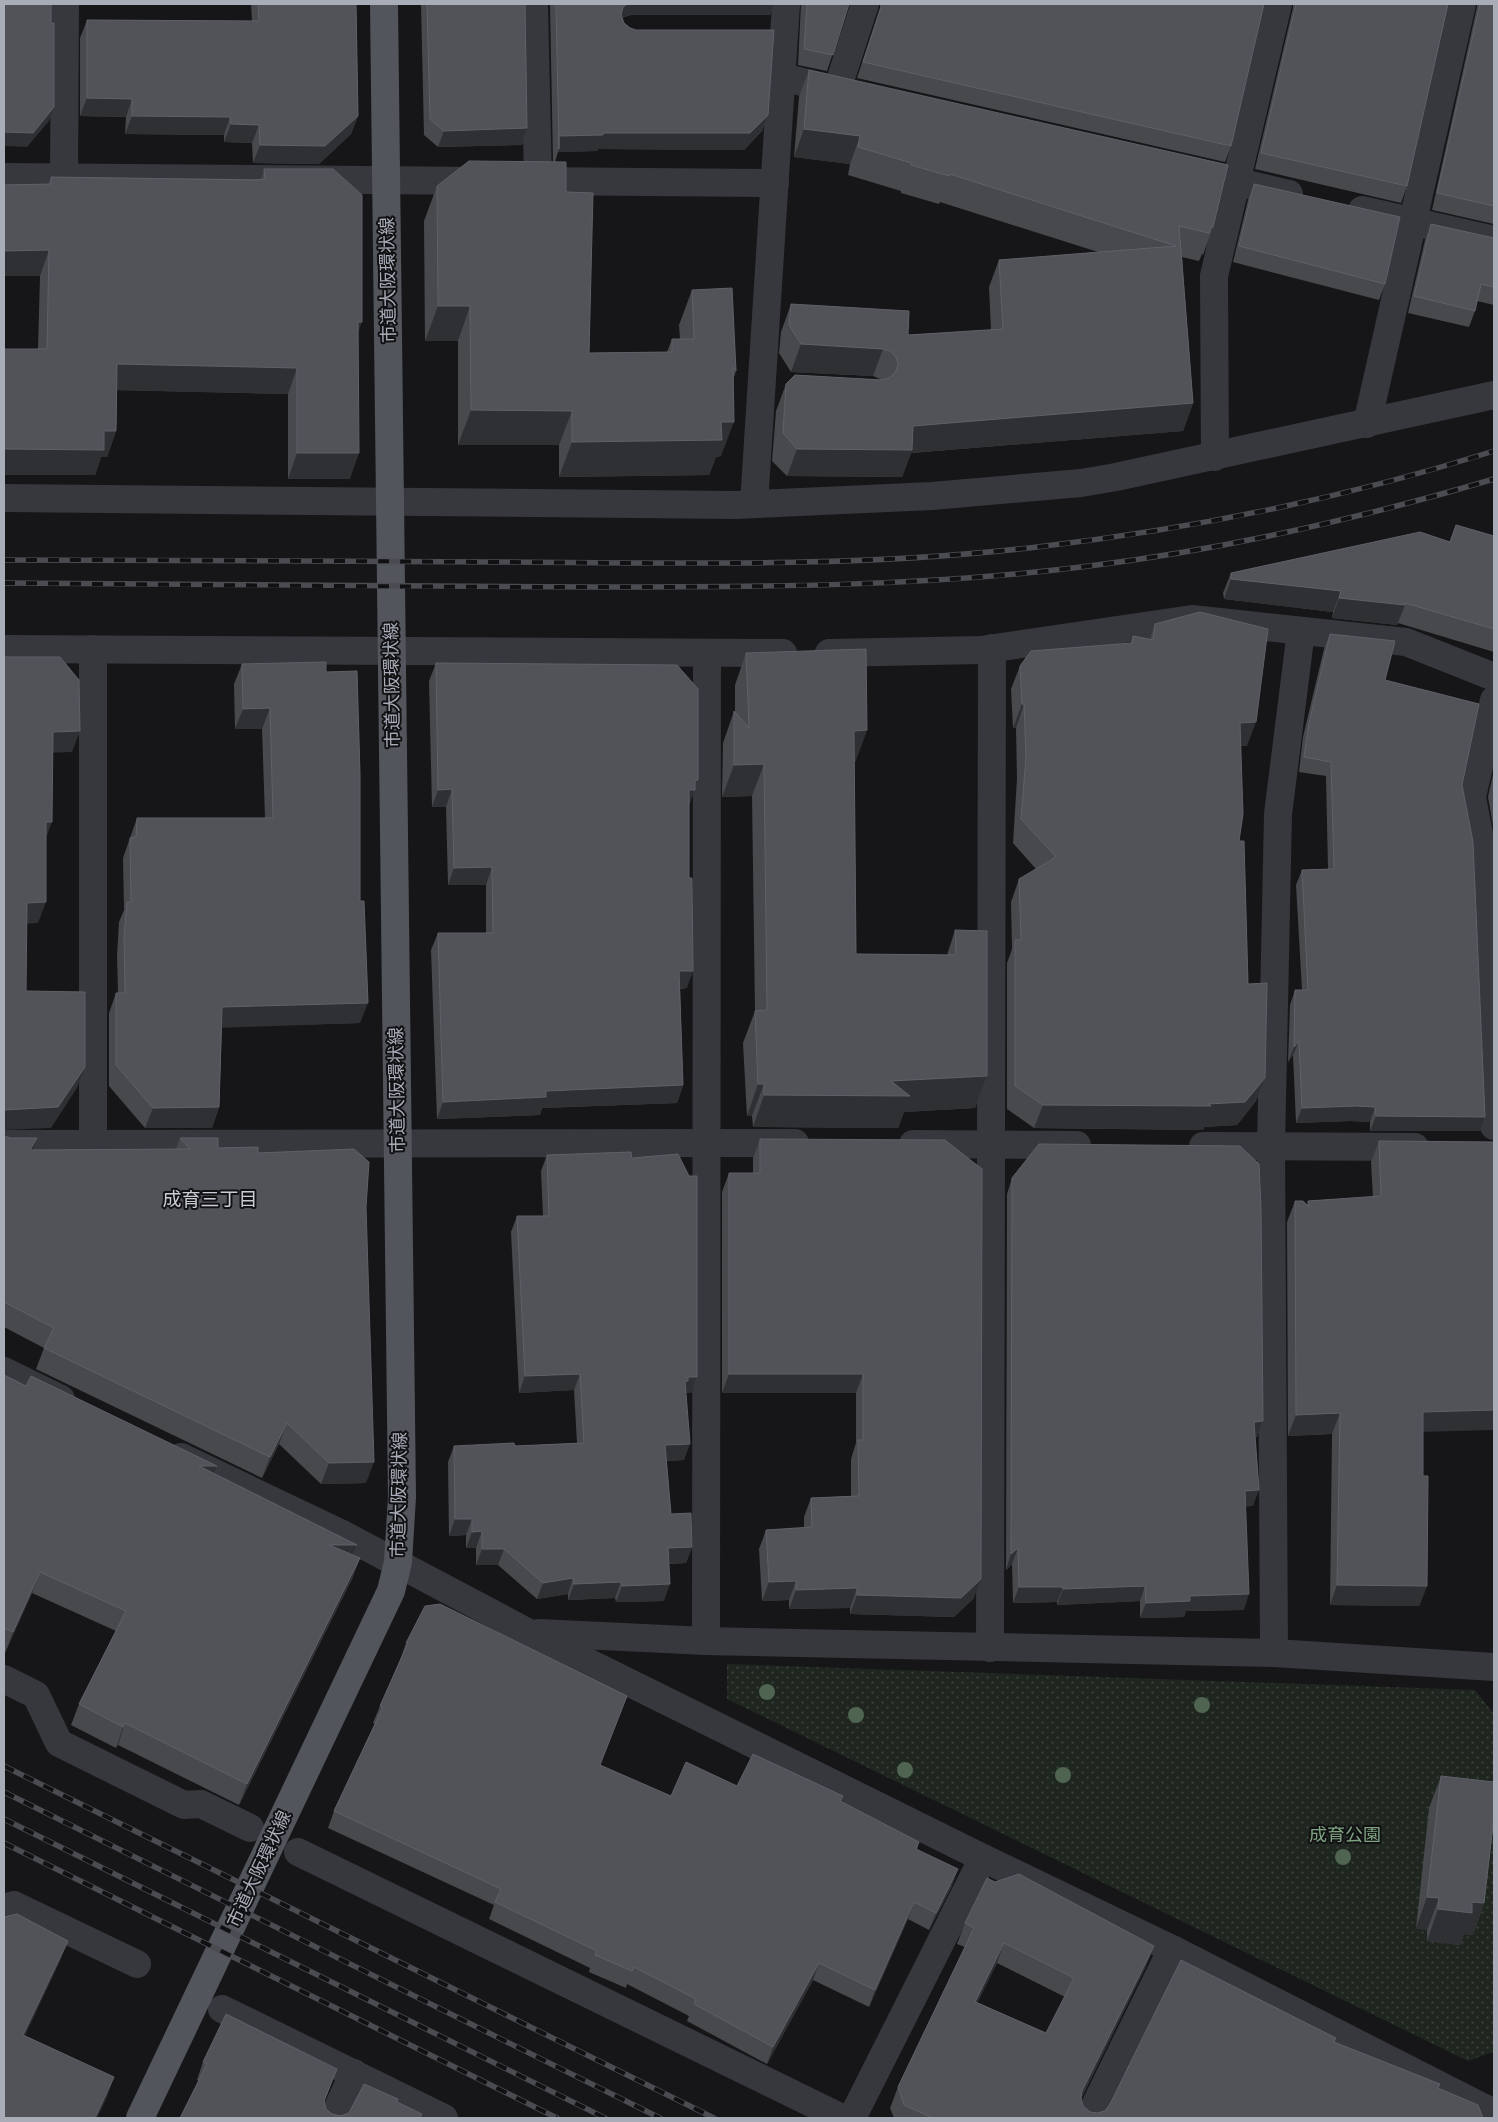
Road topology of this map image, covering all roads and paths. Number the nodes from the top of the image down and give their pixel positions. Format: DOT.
graph roads {
  1 [pos="65,4"];
  2 [pos="384,4"];
  3 [pos="534,4"];
  4 [pos="786,4"];
  5 [pos="865,4"];
  6 [pos="1278,4"];
  7 [pos="1462,4"];
  8 [pos="755,31"];
  9 [pos="784,32"];
  10 [pos="781,77"];
  11 [pos="837,90"];
  12 [pos="866,97"];
  13 [pos="1158,164"];
  14 [pos="4,177"];
  15 [pos="64,177"];
  16 [pos="387,180"];
  17 [pos="538,181"];
  18 [pos="1236,182"];
  19 [pos="775,183"];
  20 [pos="1310,198"];
  21 [pos="1338,205"];
  22 [pos="1413,222"];
  23 [pos="1494,240"];
  24 [pos="762,386"];
  25 [pos="789,387"];
  26 [pos="1494,396"];
  27 [pos="1367,424"];
  28 [pos="1215,457"];
  29 [pos="4,498"];
  30 [pos="390,502"];
  31 [pos="754,504"];
  32 [pos="1301,631"];
  33 [pos="4,649"];
  34 [pos="987,649"];
  35 [pos="93,650"];
  36 [pos="392,652"];
  37 [pos="707,654"];
  38 [pos="1494,677"];
  39 [pos="1494,700"];
  40 [pos="1491,1140"];
  41 [pos="706,1142"];
  42 [pos="824,1143"];
  43 [pos="883,1143"];
  44 [pos="4,1144"];
  45 [pos="93,1144"];
  46 [pos="398,1144"];
  47 [pos="991,1144"];
  48 [pos="1101,1145"];
  49 [pos="1181,1145"];
  50 [pos="1271,1146"];
  51 [pos="1436,1147"];
  52 [pos="4,1371"];
  53 [pos="84,1410"];
  54 [pos="156,1444"];
  55 [pos="398,1562"];
  56 [pos="529,1633"];
  57 [pos="706,1641"];
  58 [pos="990,1648"];
  59 [pos="1274,1653"];
  60 [pos="1494,1667"];
  61 [pos="4,1679"];
  62 [pos="250,1828"];
  63 [pos="298,1852"];
  64 [pos="983,1858"];
  65 [pos="4,1908"];
  66 [pos="1172,1949"];
  67 [pos="137,1964"];
  68 [pos="222,2009"];
  69 [pos="354,2073"];
  70 [pos="1494,2113"];
  71 [pos="140,2118"];
  72 [pos="333,2118"];
  73 [pos="444,2118"];
  74 [pos="842,2118"];
  75 [pos="852,2118"];
  76 [pos="1089,2118"];
  1 -- 15 [label="street"];
  2 -- 16 [label="main road, 市道大阪環状線"];
  3 -- 17 [label="street"];
  4 -- 9 [label="street"];
  5 -- 11 [label="street"];
  6 -- 18 [label="street"];
  7 -- 22 [label="street"];
  8 -- 9 [label="street"];
  9 -- 10 [label="street"];
  10 -- 11 [label="street"];
  10 -- 19 [label="street"];
  11 -- 12 [label="street"];
  13 -- 18 [label="street"];
  14 -- 15 [label="street"];
  15 -- 16 [label="street"];
  16 -- 17 [label="street"];
  16 -- 30 [label="main road, 市道大阪環状線"];
  17 -- 19 [label="street"];
  18 -- 20 [label="street"];
  18 -- 28 [label="street"];
  19 -- 24 [label="street"];
  21 -- 22 [label="street"];
  22 -- 23 [label="street"];
  22 -- 27 [label="street"];
  24 -- 25 [label="street"];
  24 -- 31 [label="street"];
  26 -- 27 [label="street"];
  27 -- 28 [label="street"];
  28 -- 31 [label="street"];
  29 -- 30 [label="street"];
  30 -- 31 [label="street"];
  30 -- 36 [label="main road, 市道大阪環状線"];
  32 -- 34 [label="street"];
  32 -- 38 [label="street"];
  32 -- 50 [label="street"];
  33 -- 35 [label="street"];
  34 -- 37 [label="street"];
  34 -- 47 [label="street"];
  35 -- 36 [label="street"];
  35 -- 45 [label="street"];
  36 -- 37 [label="street"];
  36 -- 46 [label="main road, 市道大阪環状線"];
  37 -- 41 [label="street"];
  39 -- 40 [label="street"];
  41 -- 42 [label="street"];
  41 -- 46 [label="street"];
  41 -- 57 [label="street"];
  43 -- 47 [label="street"];
  44 -- 45 [label="street"];
  45 -- 46 [label="street"];
  46 -- 55 [label="main road, 市道大阪環状線"];
  47 -- 48 [label="street"];
  47 -- 58 [label="street"];
  49 -- 50 [label="street"];
  50 -- 51 [label="street"];
  50 -- 59 [label="street"];
  52 -- 53 [label="street"];
  54 -- 55 [label="street"];
  55 -- 56 [label="street"];
  55 -- 71 [label="main road, 市道大阪環状線"];
  56 -- 57 [label="street"];
  56 -- 64 [label="street"];
  57 -- 58 [label="street"];
  58 -- 59 [label="street"];
  59 -- 60 [label="street"];
  61 -- 62 [label="street"];
  63 -- 74 [label="street"];
  64 -- 66 [label="street"];
  64 -- 75 [label="street"];
  65 -- 67 [label="street"];
  66 -- 70 [label="street"];
  66 -- 76 [label="street"];
  68 -- 69 [label="street"];
  69 -- 72 [label="street"];
  69 -- 73 [label="street"];
}
